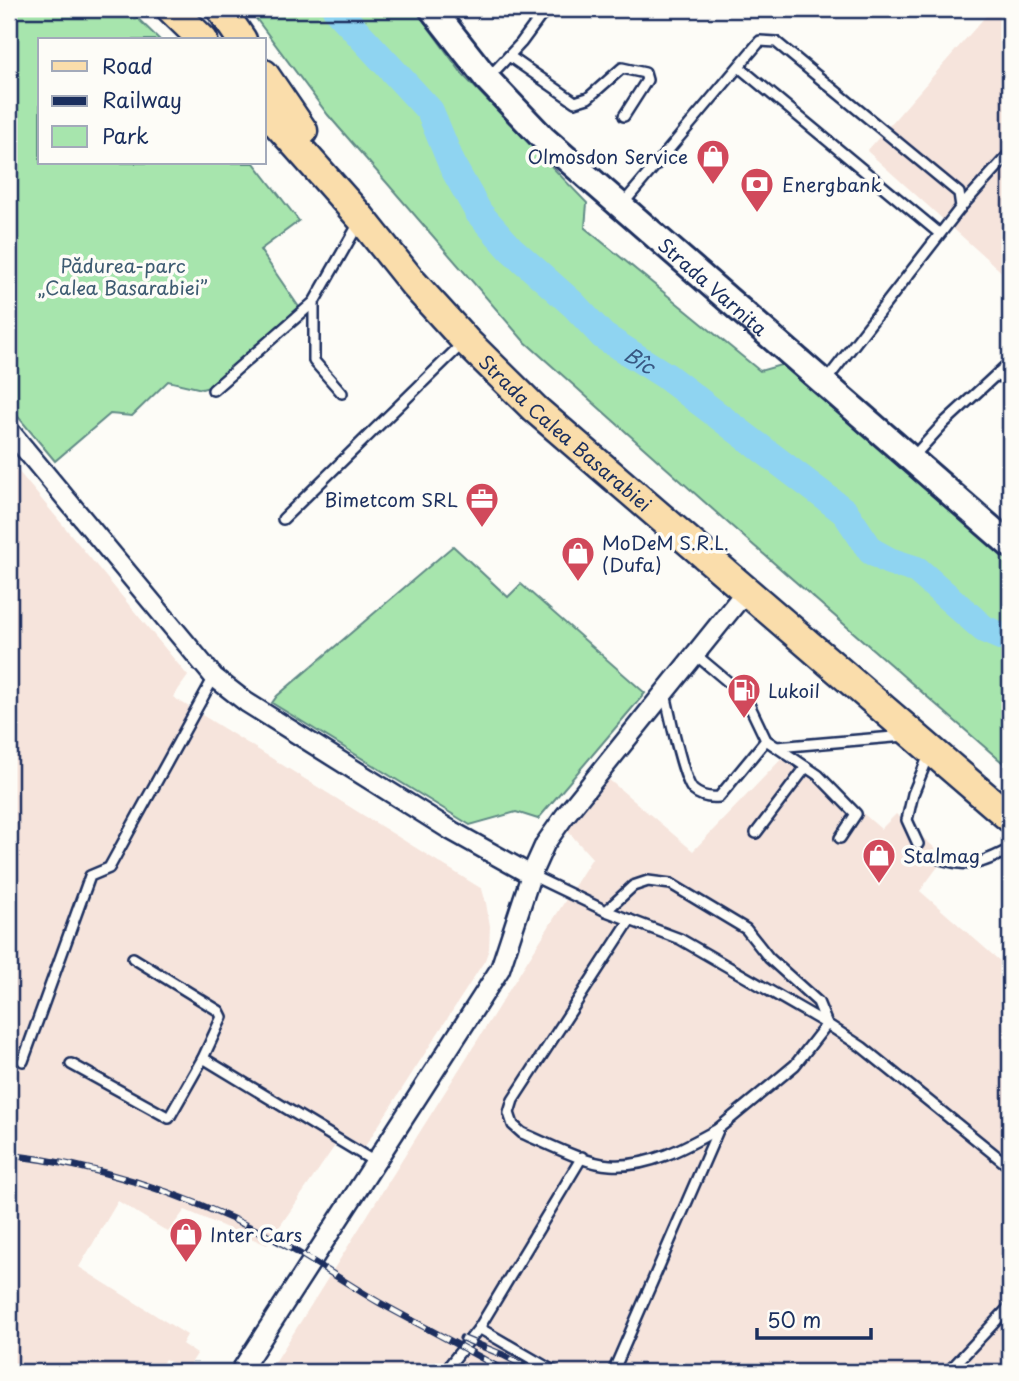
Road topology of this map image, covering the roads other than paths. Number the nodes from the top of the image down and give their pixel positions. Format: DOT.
graph roads {
  1 [pos="171,9"];
  2 [pos="221,9"];
  3 [pos="432,9"];
  4 [pos="546,9"];
  5 [pos="200,38"];
  6 [pos="241,38"];
  7 [pos="509,56"];
  8 [pos="738,67"];
  9 [pos="266,77"];
  10 [pos="487,79"];
  11 [pos="266,111"];
  12 [pos="624,116"];
  13 [pos="1010,153"];
  14 [pos="621,206"];
  15 [pos="961,207"];
  16 [pos="361,218"];
  17 [pos="939,233"];
  18 [pos="313,302"];
  19 [pos="466,341"];
  20 [pos="1010,362"];
  21 [pos="996,376"];
  22 [pos="1010,378"];
  23 [pos="824,383"];
  24 [pos="213,390"];
  25 [pos="342,393"];
  26 [pos="9,430"];
  27 [pos="912,458"];
  28 [pos="283,519"];
  29 [pos="1010,545"];
  30 [pos="746,591"];
  31 [pos="696,655"];
  32 [pos="214,677"];
  33 [pos="665,693"];
  34 [pos="766,740"];
  35 [pos="922,742"];
  36 [pos="777,747"];
  37 [pos="806,767"];
  38 [pos="1010,818"];
  39 [pos="756,833"];
  40 [pos="840,838"];
  41 [pos="918,844"];
  42 [pos="1010,849"];
  43 [pos="937,858"];
  44 [pos="531,875"];
  45 [pos="607,911"];
  46 [pos="630,920"];
  47 [pos="133,958"];
  48 [pos="827,1024"];
  49 [pos="203,1058"];
  50 [pos="23,1061"];
  51 [pos="71,1064"];
  52 [pos="719,1128"];
  53 [pos="582,1157"];
  54 [pos="375,1162"];
  55 [pos="1010,1167"];
  56 [pos="1010,1306"];
  57 [pos="479,1328"];
  58 [pos="240,1372"];
  59 [pos="444,1372"];
  60 [pos="555,1372"];
  61 [pos="613,1372"];
  62 [pos="948,1372"];
  1 -- 5 [label="main road"];
  2 -- 6 [label="main road"];
  3 -- 10 [label="street, Strada Varnița"];
  4 -- 7 [label="lane"];
  7 -- 10 [label="lane"];
  7 -- 12 [label="lane"];
  8 -- 14 [label="lane"];
  8 -- 15 [label="lane"];
  8 -- 17 [label="lane"];
  9 -- 16 [label="main road, Strada Calea Basarabiei"];
  10 -- 14 [label="street, Strada Varnița"];
  11 -- 16 [label="main road, Strada Calea Basarabiei"];
  13 -- 15 [label="lane"];
  14 -- 23 [label="street, Strada Varnița"];
  15 -- 17 [label="lane"];
  16 -- 18 [label="lane"];
  16 -- 19 [label="main road, Strada Calea Basarabiei"];
  17 -- 23 [label="lane"];
  18 -- 24 [label="lane"];
  18 -- 25 [label="lane"];
  19 -- 28 [label="lane"];
  19 -- 30 [label="main road, Strada Calea Basarabiei"];
  20 -- 21 [label="lane"];
  21 -- 22 [label="lane"];
  21 -- 27 [label="lane"];
  23 -- 27 [label="street, Strada Varnița"];
  26 -- 32 [label="street"];
  27 -- 29 [label="street, Strada Varnița"];
  30 -- 31 [label="street"];
  30 -- 35 [label="main road, Strada Calea Basarabiei"];
  31 -- 33 [label="street"];
  31 -- 34 [label="lane"];
  32 -- 44 [label="street"];
  32 -- 50 [label="lane"];
  33 -- 34 [label="lane"];
  33 -- 44 [label="street"];
  34 -- 36 [label="lane"];
  35 -- 36 [label="lane"];
  35 -- 38 [label="main road, Strada Calea Basarabiei"];
  35 -- 41 [label="lane"];
  36 -- 37 [label="lane"];
  37 -- 39 [label="lane"];
  37 -- 40 [label="lane"];
  42 -- 43 [label="lane"];
  44 -- 45 [label="lane"];
  44 -- 54 [label="street"];
  45 -- 46 [label="lane"];
  45 -- 48 [label="lane"];
  46 -- 48 [label="lane"];
  46 -- 53 [label="lane"];
  47 -- 49 [label="lane"];
  48 -- 52 [label="lane"];
  48 -- 55 [label="lane"];
  49 -- 51 [label="lane"];
  49 -- 54 [label="lane"];
  52 -- 53 [label="lane"];
  52 -- 61 [label="lane"];
  53 -- 57 [label="lane"];
  54 -- 58 [label="street"];
  56 -- 62 [label="lane"];
  57 -- 59 [label="lane"];
  57 -- 60 [label="lane"];
}
